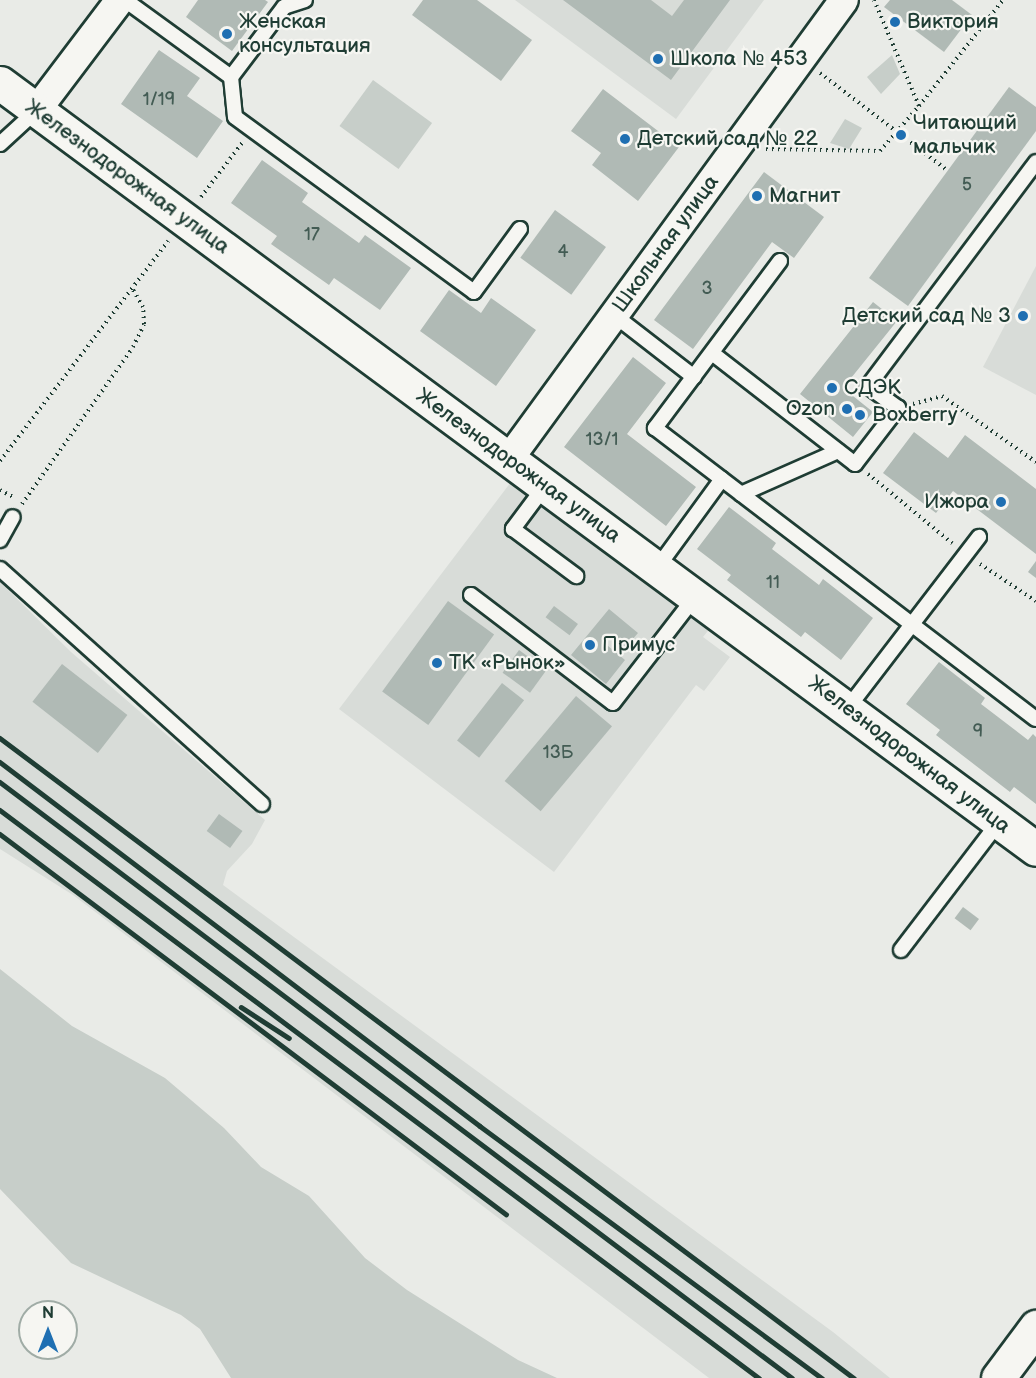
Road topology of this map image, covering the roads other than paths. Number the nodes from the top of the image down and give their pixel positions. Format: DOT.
graph roads {
  1 [pos="122,0"];
  2 [pos="305,0"];
  3 [pos="844,0"];
  4 [pos="231,77"];
  5 [pos="0,83"];
  6 [pos="36,111"];
  7 [pos="0,144"];
  8 [pos="1036,162"];
  9 [pos="520,229"];
  10 [pos="780,261"];
  11 [pos="614,315"];
  12 [pos="712,353"];
  13 [pos="694,377"];
  14 [pos="838,451"];
  15 [pos="509,459"];
  16 [pos="722,479"];
  17 [pos="545,486"];
  18 [pos="741,494"];
  19 [pos="13,517"];
  20 [pos="979,537"];
  21 [pos="0,540"];
  22 [pos="657,568"];
  23 [pos="0,569"];
  24 [pos="576,576"];
  25 [pos="471,595"];
  26 [pos="695,597"];
  27 [pos="910,622"];
  28 [pos="846,709"];
  29 [pos="1036,719"];
  30 [pos="262,804"];
  31 [pos="999,822"];
  32 [pos="1036,849"];
  33 [pos="901,950"];
  34 [pos="1036,1327"];
  35 [pos="998,1378"];
  1 -- 4 [label="lane"];
  1 -- 6 [label="street"];
  2 -- 4 [label="lane"];
  3 -- 11 [label="street, Школьная улица"];
  4 -- 9 [label="lane"];
  5 -- 6 [label="street, Железнодорожная улица"];
  6 -- 7 [label="lane"];
  6 -- 15 [label="street, Железнодорожная улица"];
  8 -- 14 [label="lane"];
  10 -- 12 [label="lane"];
  11 -- 13 [label="lane"];
  11 -- 15 [label="street, Школьная улица"];
  12 -- 13 [label="lane"];
  12 -- 14 [label="lane"];
  13 -- 16 [label="lane"];
  14 -- 18 [label="lane"];
  15 -- 17 [label="street, Железнодорожная улица"];
  16 -- 18 [label="lane"];
  16 -- 22 [label="lane"];
  17 -- 22 [label="street, Железнодорожная улица"];
  17 -- 24 [label="lane"];
  18 -- 27 [label="lane"];
  19 -- 21 [label="lane"];
  20 -- 27 [label="lane"];
  22 -- 26 [label="street, Железнодорожная улица"];
  23 -- 30 [label="lane"];
  25 -- 26 [label="lane"];
  26 -- 28 [label="street, Железнодорожная улица"];
  27 -- 28 [label="lane"];
  27 -- 29 [label="lane"];
  28 -- 31 [label="street, Железнодорожная улица"];
  31 -- 32 [label="street, Железнодорожная улица"];
  31 -- 33 [label="lane"];
  34 -- 35 [label="street"];
}
